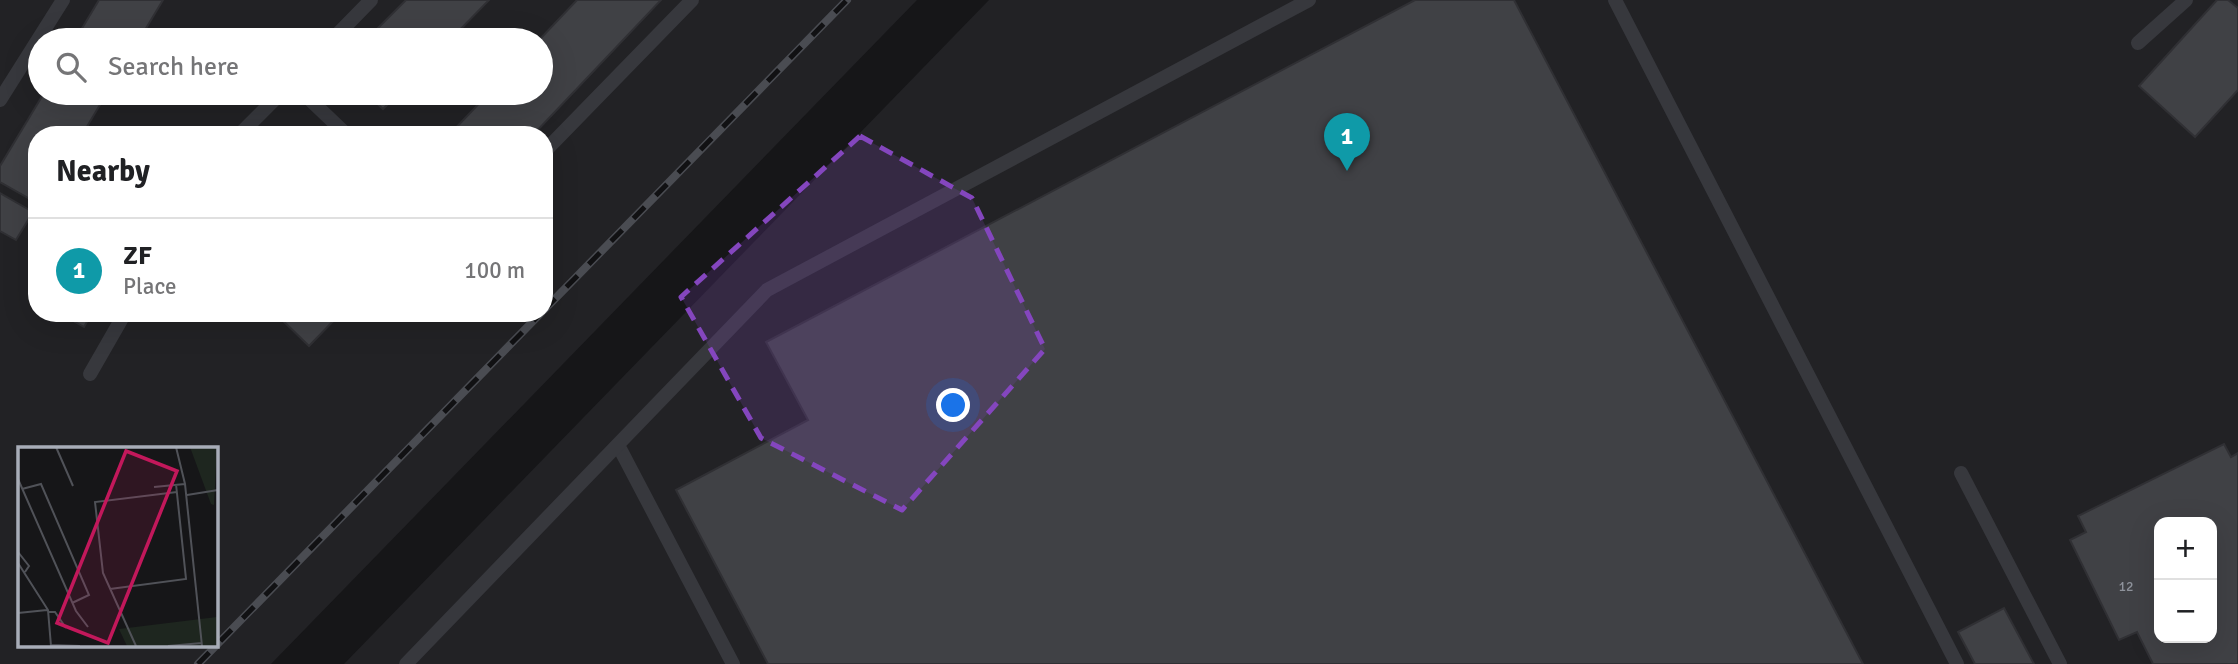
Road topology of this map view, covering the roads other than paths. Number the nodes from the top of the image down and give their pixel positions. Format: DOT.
graph roads {
  1 [pos="62,0"];
  2 [pos="372,0"];
  3 [pos="692,0"];
  4 [pos="1308,0"];
  5 [pos="1615,0"];
  6 [pos="2186,0"];
  7 [pos="45,28"];
  8 [pos="344,28"];
  9 [pos="2138,43"];
  10 [pos="28,55"];
  11 [pos="0,100"];
  12 [pos="269,105"];
  13 [pos="316,105"];
  14 [pos="248,126"];
  15 [pos="338,126"];
  16 [pos="553,143"];
  17 [pos="120,322"];
  18 [pos="90,374"];
  19 [pos="618,445"];
  20 [pos="1961,473"];
  21 [pos="406,664"];
  22 [pos="733,664"];
  23 [pos="1957,664"];
  24 [pos="2060,664"];
  1 -- 7 [label="lane"];
  2 -- 8 [label="lane"];
  3 -- 16 [label="lane"];
  4 -- 19 [label="lane"];
  5 -- 23 [label="lane"];
  6 -- 9 [label="lane"];
  10 -- 11 [label="lane"];
  12 -- 14 [label="lane"];
  13 -- 15 [label="lane"];
  17 -- 18 [label="lane"];
  19 -- 21 [label="lane"];
  19 -- 22 [label="lane"];
  20 -- 24 [label="lane"];
}
